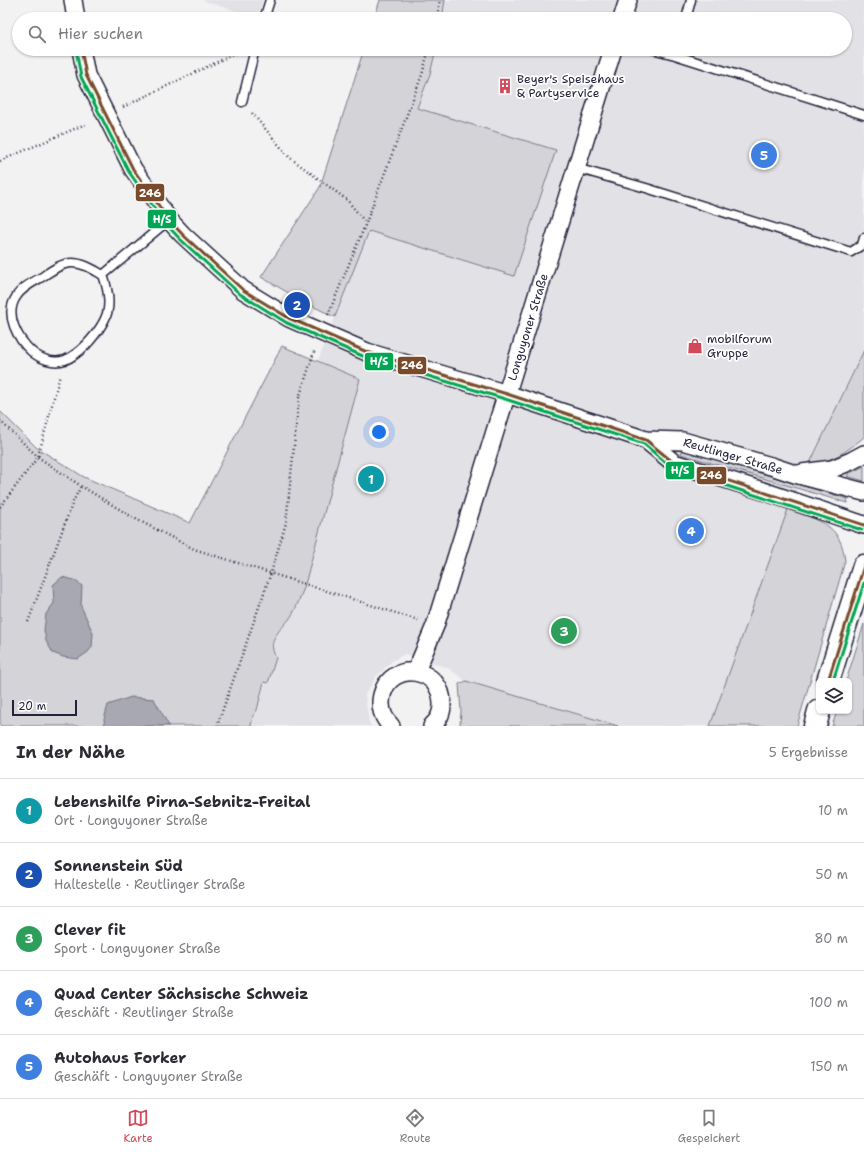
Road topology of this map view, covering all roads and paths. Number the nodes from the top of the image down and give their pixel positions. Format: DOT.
graph roads {
  1 [pos="73,0"];
  2 [pos="270,0"];
  3 [pos="440,0"];
  4 [pos="628,0"];
  5 [pos="692,0"];
  6 [pos="75,12"];
  7 [pos="266,12"];
  8 [pos="438,12"];
  9 [pos="624,12"];
  10 [pos="688,12"];
  11 [pos="82,56"];
  12 [pos="229,56"];
  13 [pos="253,56"];
  14 [pos="427,56"];
  15 [pos="611,56"];
  16 [pos="688,56"];
  17 [pos="242,102"];
  18 [pos="106,115"];
  19 [pos="864,115"];
  20 [pos="0,161"];
  21 [pos="576,168"];
  22 [pos="169,220"];
  23 [pos="366,223"];
  24 [pos="864,238"];
  25 [pos="103,275"];
  26 [pos="321,332"];
  27 [pos="64,360"];
  28 [pos="507,394"];
  29 [pos="0,422"];
  30 [pos="646,440"];
  31 [pos="864,454"];
  32 [pos="38,457"];
  33 [pos="795,474"];
  34 [pos="81,486"];
  35 [pos="864,492"];
  36 [pos="0,507"];
  37 [pos="864,524"];
  38 [pos="864,566"];
  39 [pos="271,573"];
  40 [pos="28,622"];
  41 [pos="435,626"];
  42 [pos="416,672"];
  43 [pos="829,678"];
  44 [pos="818,714"];
  45 [pos="217,726"];
  46 [pos="391,726"];
  47 [pos="432,726"];
  48 [pos="815,726"];
  1 -- 6 [label="street"];
  2 -- 7 [label="lane"];
  3 -- 8 [label="path"];
  4 -- 9 [label="street"];
  5 -- 10 [label="lane"];
  11 -- 18 [label="street, Reutlinger Straße"];
  12 -- 18 [label="path"];
  13 -- 17 [label="lane"];
  14 -- 23 [label="path"];
  15 -- 21 [label="street, Longuyoner Straße"];
  16 -- 19 [label="lane"];
  17 -- 23 [label="path"];
  18 -- 20 [label="path"];
  18 -- 22 [label="street, Reutlinger Straße"];
  21 -- 24 [label="lane"];
  21 -- 28 [label="street, Longuyoner Straße"];
  22 -- 25 [label="lane"];
  22 -- 26 [label="street, Reutlinger Straße"];
  23 -- 26 [label="path"];
  25 -- 27 [label="lane"];
  25 -- 27 [label="lane"];
  26 -- 28 [label="street, Reutlinger Straße"];
  26 -- 39 [label="path"];
  27 -- 32 [label="path"];
  28 -- 30 [label="street, Reutlinger Straße"];
  28 -- 41 [label="street, Longuyoner Straße"];
  29 -- 32 [label="path"];
  30 -- 33 [label="street, Reutlinger Straße"];
  30 -- 37 [label="street, Reutlinger Straße"];
  31 -- 33 [label="street, Reutlinger Straße"];
  32 -- 34 [label="path"];
  32 -- 36 [label="path"];
  33 -- 35 [label="street, Reutlinger Straße"];
  34 -- 39 [label="path"];
  34 -- 40 [label="path"];
  38 -- 43 [label="main road"];
  39 -- 41 [label="path"];
  39 -- 45 [label="path"];
  41 -- 42 [label="street, Longuyoner Straße"];
  42 -- 46 [label="street"];
  42 -- 47 [label="street"];
  44 -- 48 [label="main road"];
}
